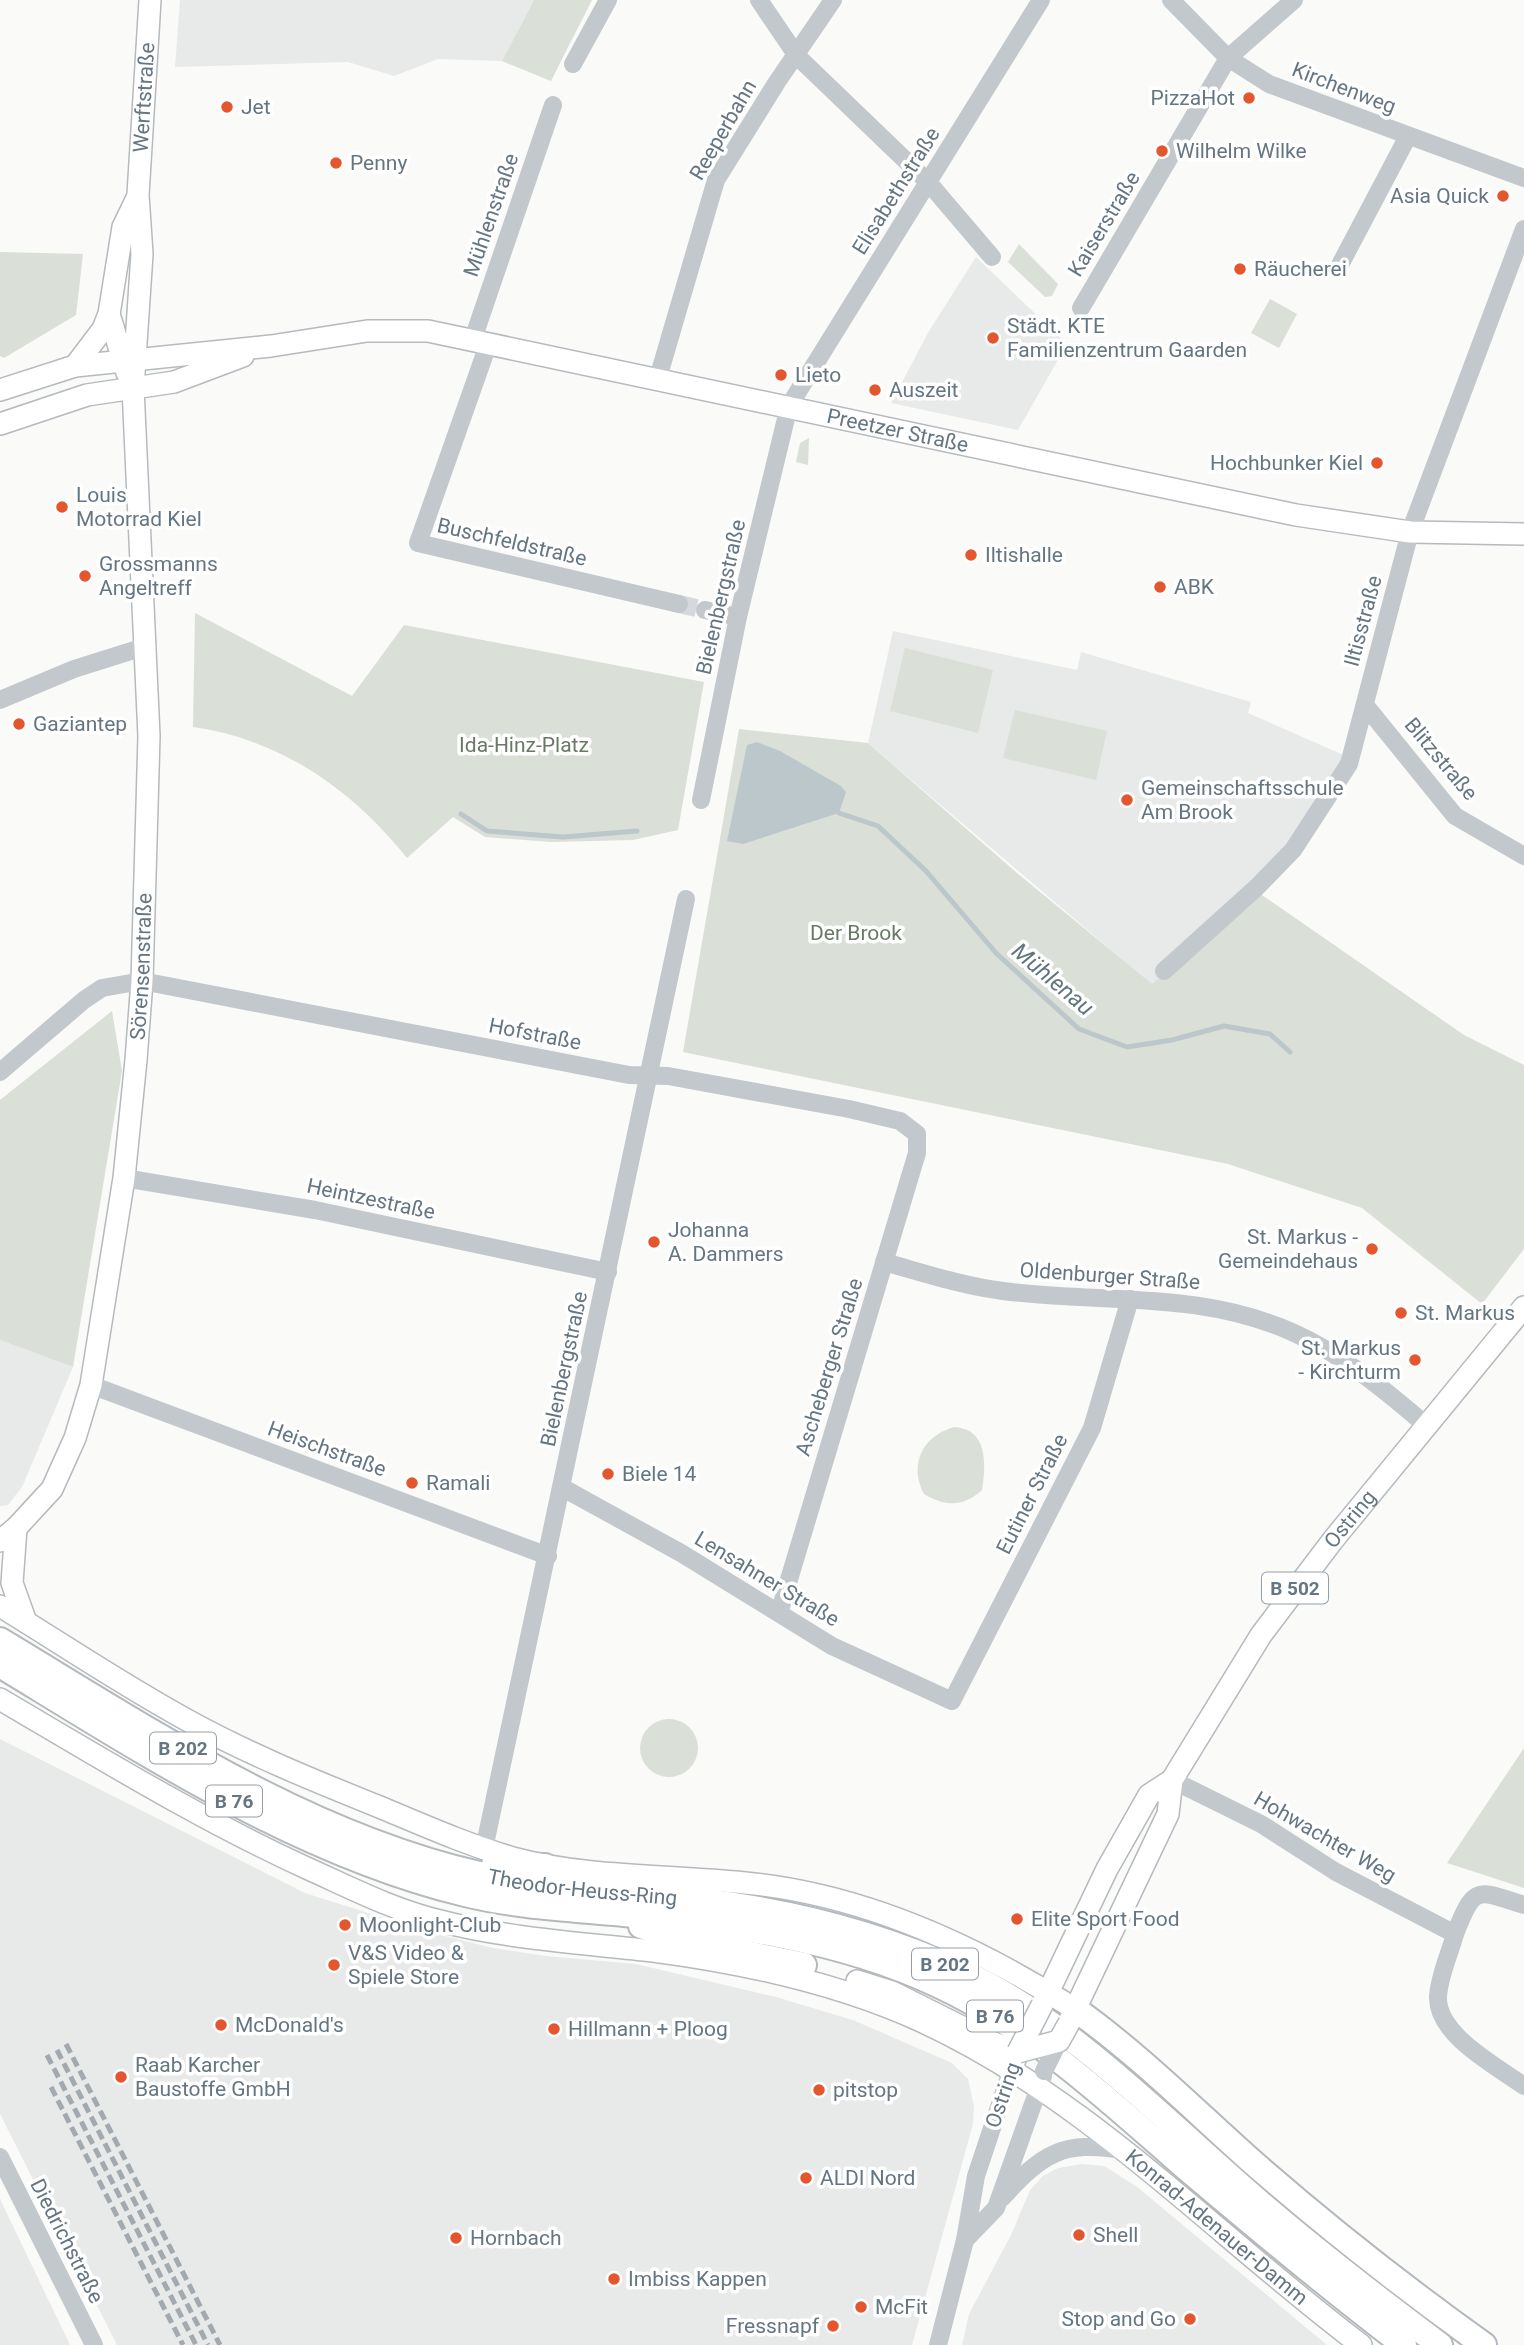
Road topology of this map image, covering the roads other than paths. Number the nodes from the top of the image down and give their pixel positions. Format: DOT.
graph roads {
  1 [pos="150,0"];
  2 [pos="608,0"];
  3 [pos="759,0"];
  4 [pos="833,0"];
  5 [pos="1041,0"];
  6 [pos="1171,0"];
  7 [pos="1294,0"];
  8 [pos="797,56"];
  9 [pos="1228,58"];
  10 [pos="573,64"];
  11 [pos="553,105"];
  12 [pos="1407,138"];
  13 [pos="1524,178"];
  14 [pos="928,182"];
  15 [pos="138,195"];
  16 [pos="1524,229"];
  17 [pos="992,257"];
  18 [pos="1341,262"];
  19 [pos="1080,308"];
  20 [pos="109,314"];
  21 [pos="481,341"];
  22 [pos="271,346"];
  23 [pos="129,360"];
  24 [pos="75,366"];
  25 [pos="658,378"];
  26 [pos="133,388"];
  27 [pos="0,390"];
  28 [pos="789,406"];
  29 [pos="4,419"];
  30 [pos="1410,533"];
  31 [pos="1524,534"];
  32 [pos="679,604"];
  33 [pos="705,610"];
  34 [pos="738,617"];
  35 [pos="147,646"];
  36 [pos="0,700"];
  37 [pos="1363,711"];
  38 [pos="701,800"];
  39 [pos="1524,856"];
  40 [pos="686,899"];
  41 [pos="1164,971"];
  42 [pos="142,981"];
  43 [pos="0,1072"];
  44 [pos="646,1075"];
  45 [pos="917,1134"];
  46 [pos="124,1178"];
  47 [pos="884,1262"];
  48 [pos="608,1272"];
  49 [pos="1130,1298"];
  50 [pos="1524,1307"];
  51 [pos="91,1385"];
  52 [pos="1427,1426"];
  53 [pos="563,1488"];
  54 [pos="8,1535"];
  55 [pos="548,1556"];
  56 [pos="0,1606"];
  57 [pos="779,1612"];
  58 [pos="26,1622"];
  59 [pos="0,1640"];
  60 [pos="0,1665"];
  61 [pos="55,1686"];
  62 [pos="0,1699"];
  63 [pos="952,1701"];
  64 [pos="1171,1780"];
  65 [pos="484,1849"];
  66 [pos="435,1863"];
  67 [pos="545,1866"];
  68 [pos="1524,1905"];
  69 [pos="622,1914"];
  70 [pos="1455,1934"];
  71 [pos="804,1965"];
  72 [pos="827,1986"];
  73 [pos="892,1992"];
  74 [pos="1045,1998"];
  75 [pos="1068,2025"];
  76 [pos="1014,2061"];
  77 [pos="1041,2079"];
  78 [pos="1524,2086"];
  79 [pos="1156,2126"];
  80 [pos="1128,2151"];
  81 [pos="0,2157"];
  82 [pos="997,2203"];
  83 [pos="965,2241"];
  84 [pos="94,2345"];
  85 [pos="938,2345"];
  86 [pos="1361,2345"];
  87 [pos="1404,2345"];
  88 [pos="1440,2345"];
  89 [pos="1484,2345"];
  1 -- 15 [label="main road, Werftstraße"];
  2 -- 10 [label="street"];
  3 -- 8 [label="street"];
  4 -- 8 [label="street, Reeperbahn"];
  5 -- 14 [label="street, Elisabethstraße"];
  6 -- 9 [label="street, Kirchenweg"];
  7 -- 9 [label="street, Kaiserstraße"];
  8 -- 14 [label="street"];
  8 -- 25 [label="street, Reeperbahn"];
  9 -- 12 [label="street, Kirchenweg"];
  9 -- 19 [label="street, Kaiserstraße"];
  11 -- 21 [label="street, Mühlenstraße"];
  12 -- 13 [label="street, Kirchenweg"];
  12 -- 18 [label="street"];
  14 -- 17 [label="street"];
  14 -- 28 [label="street, Elisabethstraße"];
  15 -- 20 [label="main road, Werftstraße"];
  15 -- 23 [label="main road, Werftstraße"];
  16 -- 30 [label="street, Iltisstraße"];
  20 -- 23 [label="main road, Werftstraße"];
  20 -- 24 [label="main road, Werftstraße"];
  21 -- 22 [label="main road, Preetzer Straße"];
  21 -- 25 [label="main road, Preetzer Straße"];
  21 -- 32 [label="street, Buschfeldstraße"];
  22 -- 23 [label="main road, Preetzer Straße"];
  22 -- 26 [label="main road, Preetzer Straße"];
  23 -- 24 [label="main road, Preetzer Straße"];
  23 -- 26 [label="main road, Sörensenstraße"];
  24 -- 27 [label="main road, Preetzer Straße"];
  25 -- 28 [label="main road, Preetzer Straße"];
  26 -- 29 [label="main road, Preetzer Straße"];
  26 -- 35 [label="main road, Sörensenstraße"];
  28 -- 30 [label="main road, Preetzer Straße"];
  28 -- 34 [label="street, Bielenbergstraße"];
  30 -- 31 [label="main road, Preetzer Straße"];
  30 -- 37 [label="street, Iltisstraße"];
  33 -- 34 [label="street"];
  34 -- 38 [label="street, Bielenbergstraße"];
  35 -- 36 [label="street"];
  35 -- 42 [label="main road, Sörensenstraße"];
  37 -- 39 [label="street, Blitzstraße"];
  37 -- 41 [label="street, Iltisstraße"];
  40 -- 44 [label="street, Bielenbergstraße"];
  42 -- 43 [label="street"];
  42 -- 44 [label="street, Hofstraße"];
  42 -- 46 [label="main road, Sörensenstraße"];
  44 -- 45 [label="street, Hofstraße"];
  44 -- 48 [label="street, Bielenbergstraße"];
  45 -- 47 [label="street, Ascheberger Straße"];
  46 -- 48 [label="street, Heintzestraße"];
  46 -- 51 [label="main road, Sörensenstraße"];
  47 -- 49 [label="street, Oldenburger Straße"];
  47 -- 57 [label="street, Ascheberger Straße"];
  48 -- 53 [label="street, Bielenbergstraße"];
  49 -- 52 [label="street, Oldenburger Straße"];
  49 -- 63 [label="street, Eutiner Straße"];
  50 -- 52 [label="main road, Ostring / B 502"];
  51 -- 54 [label="main road, Sörensenstraße"];
  51 -- 55 [label="street, Heischstraße"];
  52 -- 64 [label="main road, Ostring / B 502"];
  53 -- 55 [label="street, Bielenbergstraße"];
  53 -- 57 [label="street, Lensahner Straße"];
  54 -- 58 [label="main road"];
  55 -- 65 [label="street, Bielenbergstraße"];
  56 -- 58 [label="main road, Theodor-Heuss-Ring"];
  57 -- 63 [label="street, Lensahner Straße"];
  58 -- 65 [label="main road, Theodor-Heuss-Ring"];
  59 -- 61 [label="highway, Theodor-Heuss-Ring / B 76"];
  60 -- 61 [label="highway, Theodor-Heuss-Ring / B 76"];
  61 -- 66 [label="highway, Theodor-Heuss-Ring / B 202"];
  61 -- 69 [label="highway, Theodor-Heuss-Ring / B 76"];
  62 -- 72 [label="main road"];
  64 -- 70 [label="street, Hohwachter Weg"];
  64 -- 74 [label="main road, Ostring / B 502"];
  64 -- 75 [label="main road, Ostring / B 502"];
  65 -- 67 [label="main road, Theodor-Heuss-Ring"];
  66 -- 67 [label="highway"];
  66 -- 79 [label="highway, Theodor-Heuss-Ring / B 202"];
  67 -- 74 [label="main road, Theodor-Heuss-Ring"];
  68 -- 70 [label="street"];
  69 -- 71 [label="highway, B 76"];
  69 -- 79 [label="highway, Theodor-Heuss-Ring / B 76"];
  70 -- 78 [label="street"];
  71 -- 73 [label="main road"];
  72 -- 73 [label="main road"];
  72 -- 76 [label="main road"];
  73 -- 76 [label="main road"];
  74 -- 75 [label="main road, B 76"];
  74 -- 76 [label="main road, Ostring / B 502, bridge"];
  75 -- 76 [label="main road, bridge"];
  75 -- 77 [label="street, Ostring, bridge"];
  75 -- 89 [label="highway, B 76"];
  76 -- 77 [label="main road"];
  76 -- 83 [label="street, Ostring"];
  77 -- 80 [label="main road, Konrad-Adenauer-Damm"];
  77 -- 82 [label="street, Ostring"];
  79 -- 87 [label="highway, Konrad-Adenauer-Damm / B 76"];
  79 -- 88 [label="highway, Konrad-Adenauer-Damm / B 76"];
  80 -- 82 [label="street, Ostring"];
  80 -- 86 [label="main road, Konrad-Adenauer-Damm"];
  81 -- 84 [label="street, Diedrichstraße"];
  82 -- 83 [label="street, Ostring"];
  83 -- 85 [label="street, Ostring"];
}
